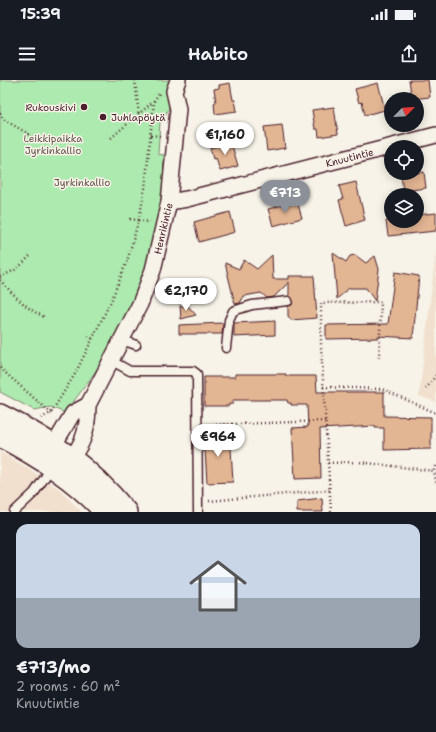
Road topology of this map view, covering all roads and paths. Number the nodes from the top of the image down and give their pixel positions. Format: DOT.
graph roads {
  1 [pos="135,80"];
  2 [pos="178,80"];
  3 [pos="183,80"];
  4 [pos="166,90"];
  5 [pos="154,101"];
  6 [pos="178,109"];
  7 [pos="0,114"];
  8 [pos="139,116"];
  9 [pos="151,135"];
  10 [pos="436,135"];
  11 [pos="32,136"];
  12 [pos="161,136"];
  13 [pos="111,138"];
  14 [pos="169,202"];
  15 [pos="130,219"];
  16 [pos="139,220"];
  17 [pos="157,224"];
  18 [pos="31,255"];
  19 [pos="0,278"];
  20 [pos="288,301"];
  21 [pos="45,317"];
  22 [pos="88,336"];
  23 [pos="93,339"];
  24 [pos="226,348"];
  25 [pos="379,358"];
  26 [pos="112,361"];
  27 [pos="0,368"];
  28 [pos="436,375"];
  29 [pos="323,387"];
  30 [pos="426,389"];
  31 [pos="88,405"];
  32 [pos="52,413"];
  33 [pos="436,413"];
  34 [pos="0,415"];
  35 [pos="38,419"];
  36 [pos="325,421"];
  37 [pos="204,425"];
  38 [pos="0,436"];
  39 [pos="54,445"];
  40 [pos="72,457"];
  41 [pos="328,463"];
  42 [pos="52,466"];
  43 [pos="436,466"];
  44 [pos="434,471"];
  45 [pos="436,482"];
  46 [pos="330,490"];
  47 [pos="203,502"];
  48 [pos="14,512"];
  49 [pos="105,512"];
  50 [pos="126,512"];
  51 [pos="198,512"];
  52 [pos="331,512"];
  1 -- 8 [label="path"];
  2 -- 6 [label="street, Henrikintie"];
  3 -- 6 [label="street, Henrikintie"];
  4 -- 5 [label="path"];
  5 -- 8 [label="path"];
  5 -- 9 [label="path"];
  6 -- 14 [label="street, Henrikintie"];
  7 -- 11 [label="path"];
  8 -- 13 [label="path"];
  9 -- 12 [label="path"];
  9 -- 16 [label="path"];
  10 -- 14 [label="street, Knuutintie"];
  14 -- 26 [label="street, Henrikintie"];
  15 -- 16 [label="path"];
  16 -- 17 [label="path"];
  16 -- 23 [label="path"];
  18 -- 19 [label="path"];
  19 -- 21 [label="path"];
  20 -- 24 [label="lane"];
  22 -- 23 [label="path"];
  23 -- 32 [label="path"];
  25 -- 29 [label="path"];
  26 -- 31 [label="street, Henrikintie"];
  26 -- 51 [label="lane"];
  27 -- 32 [label="path"];
  28 -- 30 [label="path"];
  29 -- 33 [label="path"];
  29 -- 36 [label="path"];
  31 -- 39 [label="street, Henrikintie"];
  31 -- 40 [label="street, Henrikintie"];
  32 -- 35 [label="path"];
  34 -- 39 [label="main road"];
  36 -- 37 [label="path"];
  36 -- 41 [label="path"];
  38 -- 42 [label="main road"];
  39 -- 40 [label="main road"];
  39 -- 42 [label="street, Henrikintie"];
  40 -- 42 [label="street"];
  40 -- 50 [label="main road"];
  41 -- 44 [label="path"];
  41 -- 46 [label="path"];
  42 -- 48 [label="lane"];
  42 -- 49 [label="main road"];
  43 -- 44 [label="path"];
  44 -- 45 [label="path"];
  46 -- 47 [label="path"];
  46 -- 52 [label="path"];
}
